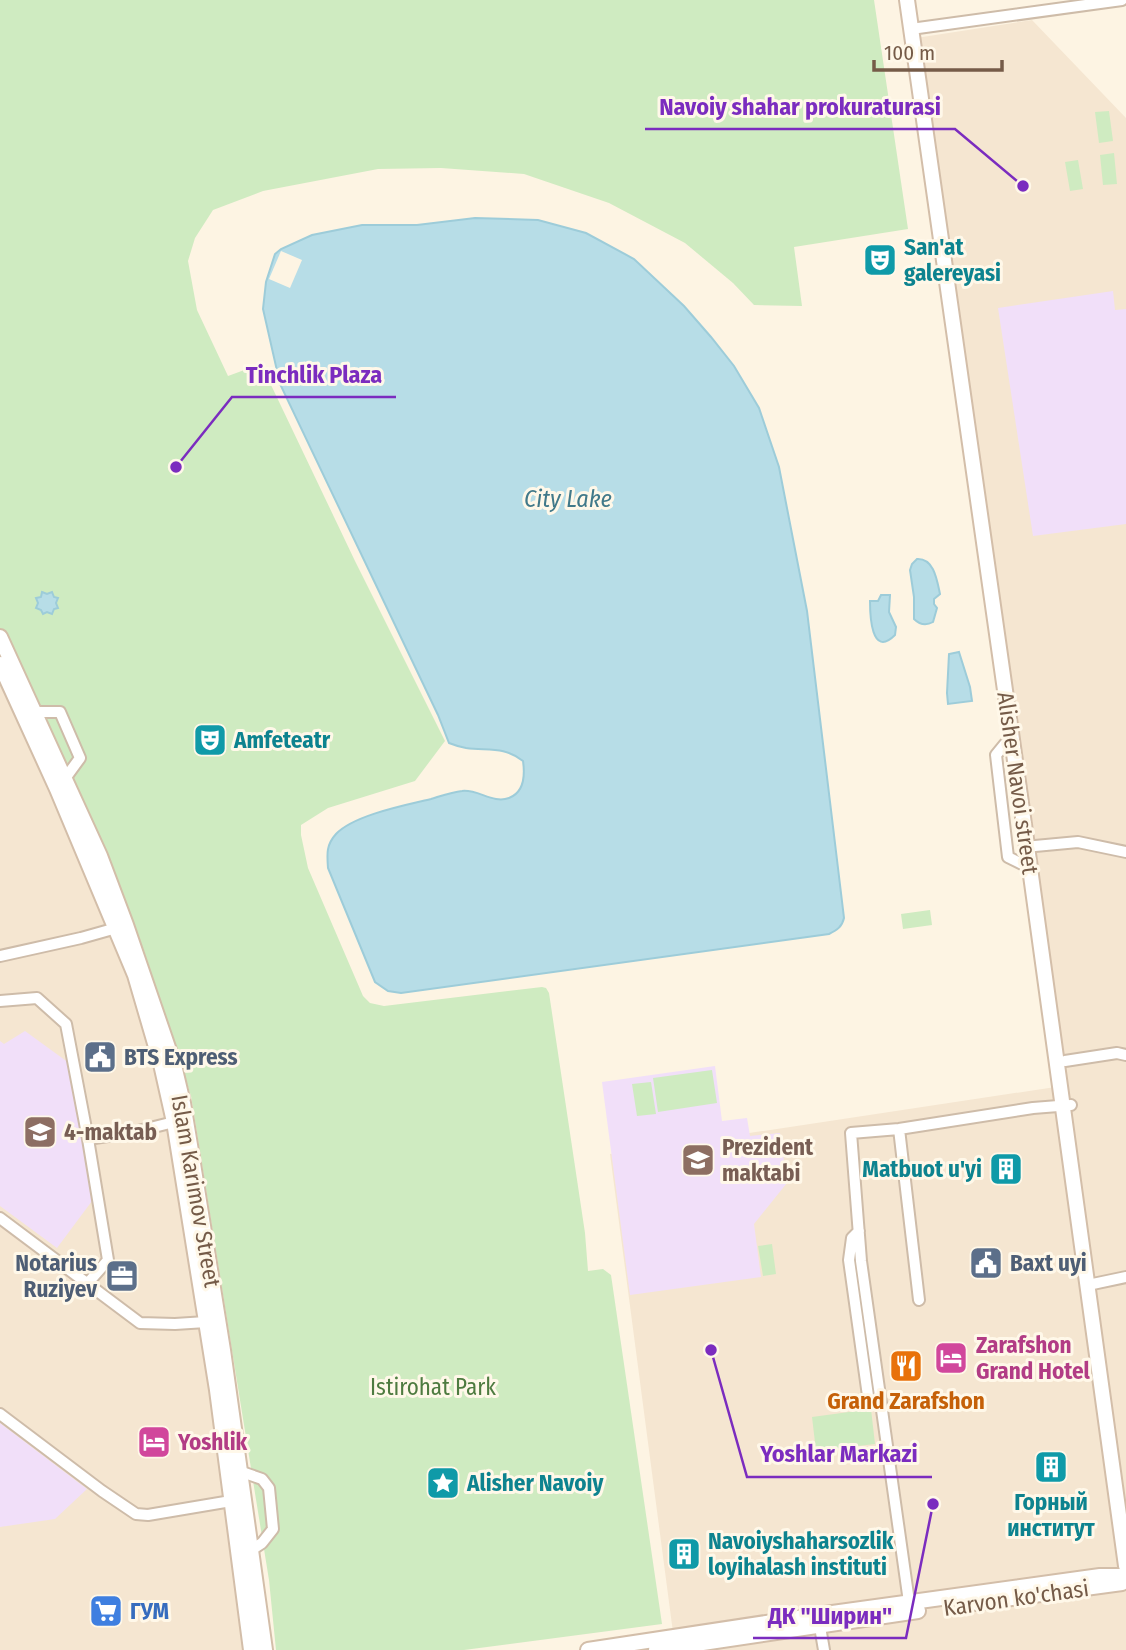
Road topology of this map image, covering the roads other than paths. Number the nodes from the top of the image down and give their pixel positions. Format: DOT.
graph roads {
  1 [pos="907,0"];
  2 [pos="916,0"];
  3 [pos="1122,0"];
  4 [pos="916,29"];
  5 [pos="0,637"];
  6 [pos="0,664"];
  7 [pos="1010,693"];
  8 [pos="28,712"];
  9 [pos="1013,743"];
  10 [pos="60,785"];
  11 [pos="1126,852"];
  12 [pos="1032,857"];
  13 [pos="121,927"];
  14 [pos="0,956"];
  15 [pos="0,1001"];
  16 [pos="1126,1055"];
  17 [pos="1065,1061"];
  18 [pos="1067,1105"];
  19 [pos="174,1122"];
  20 [pos="899,1129"];
  21 [pos="88,1139"];
  22 [pos="0,1218"];
  23 [pos="859,1231"];
  24 [pos="1126,1277"];
  25 [pos="87,1283"];
  26 [pos="1091,1284"];
  27 [pos="919,1300"];
  28 [pos="206,1322"];
  29 [pos="869,1402"];
  30 [pos="0,1414"];
  31 [pos="239,1471"];
  32 [pos="231,1502"];
  33 [pos="1126,1506"];
  34 [pos="245,1555"];
  35 [pos="1126,1566"];
  36 [pos="1126,1576"];
  37 [pos="1126,1583"];
  38 [pos="910,1607"];
  39 [pos="819,1620"];
  40 [pos="251,1650"];
  41 [pos="265,1650"];
  42 [pos="588,1650"];
  43 [pos="656,1650"];
  44 [pos="824,1650"];
  1 -- 4 [label="main road, Alisher Navoi street"];
  2 -- 4 [label="main road, Alisher Navoi street"];
  3 -- 4 [label="street"];
  4 -- 7 [label="main road, Alisher Navoi street"];
  5 -- 8 [label="main road, Islam Karimov Street"];
  6 -- 8 [label="main road, Islam Karimov Street"];
  7 -- 9 [label="main road, Alisher Navoi street"];
  7 -- 12 [label="main road, Alisher Navoi street"];
  8 -- 10 [label="main road, Islam Karimov Street"];
  8 -- 10 [label="street"];
  9 -- 12 [label="main road, Alisher Navoi street"];
  9 -- 12 [label="street"];
  10 -- 13 [label="main road, Islam Karimov Street"];
  11 -- 12 [label="street"];
  12 -- 17 [label="main road, Alisher Navoi street"];
  12 -- 18 [label="main road, Alisher Navoi street"];
  13 -- 14 [label="street"];
  13 -- 19 [label="main road, Islam Karimov Street"];
  13 -- 31 [label="main road, Islam Karimov Street"];
  15 -- 21 [label="street"];
  16 -- 17 [label="street"];
  17 -- 18 [label="main road, Alisher Navoi street"];
  18 -- 20 [label="street"];
  18 -- 26 [label="main road, Alisher Navoi street"];
  19 -- 21 [label="street"];
  19 -- 28 [label="main road, Islam Karimov Street"];
  20 -- 23 [label="street"];
  20 -- 27 [label="street"];
  21 -- 25 [label="street"];
  22 -- 25 [label="street"];
  23 -- 29 [label="street"];
  23 -- 38 [label="street"];
  24 -- 26 [label="street"];
  25 -- 28 [label="street"];
  26 -- 33 [label="main road, Alisher Navoi street"];
  26 -- 35 [label="main road, Alisher Navoi street"];
  28 -- 32 [label="main road, Islam Karimov Street"];
  30 -- 32 [label="street"];
  31 -- 34 [label="main road, Islam Karimov Street"];
  31 -- 34 [label="street"];
  32 -- 34 [label="main road, Islam Karimov Street"];
  34 -- 40 [label="main road, Islam Karimov Street"];
  34 -- 41 [label="main road, Islam Karimov Street"];
  36 -- 38 [label="main road"];
  37 -- 38 [label="main road, Karvon ko'chasi"];
  38 -- 39 [label="main road, Karvon ko'chasi"];
  39 -- 42 [label="main road"];
  39 -- 43 [label="main road, Karvon ko'chasi"];
  39 -- 44 [label="street"];
}
